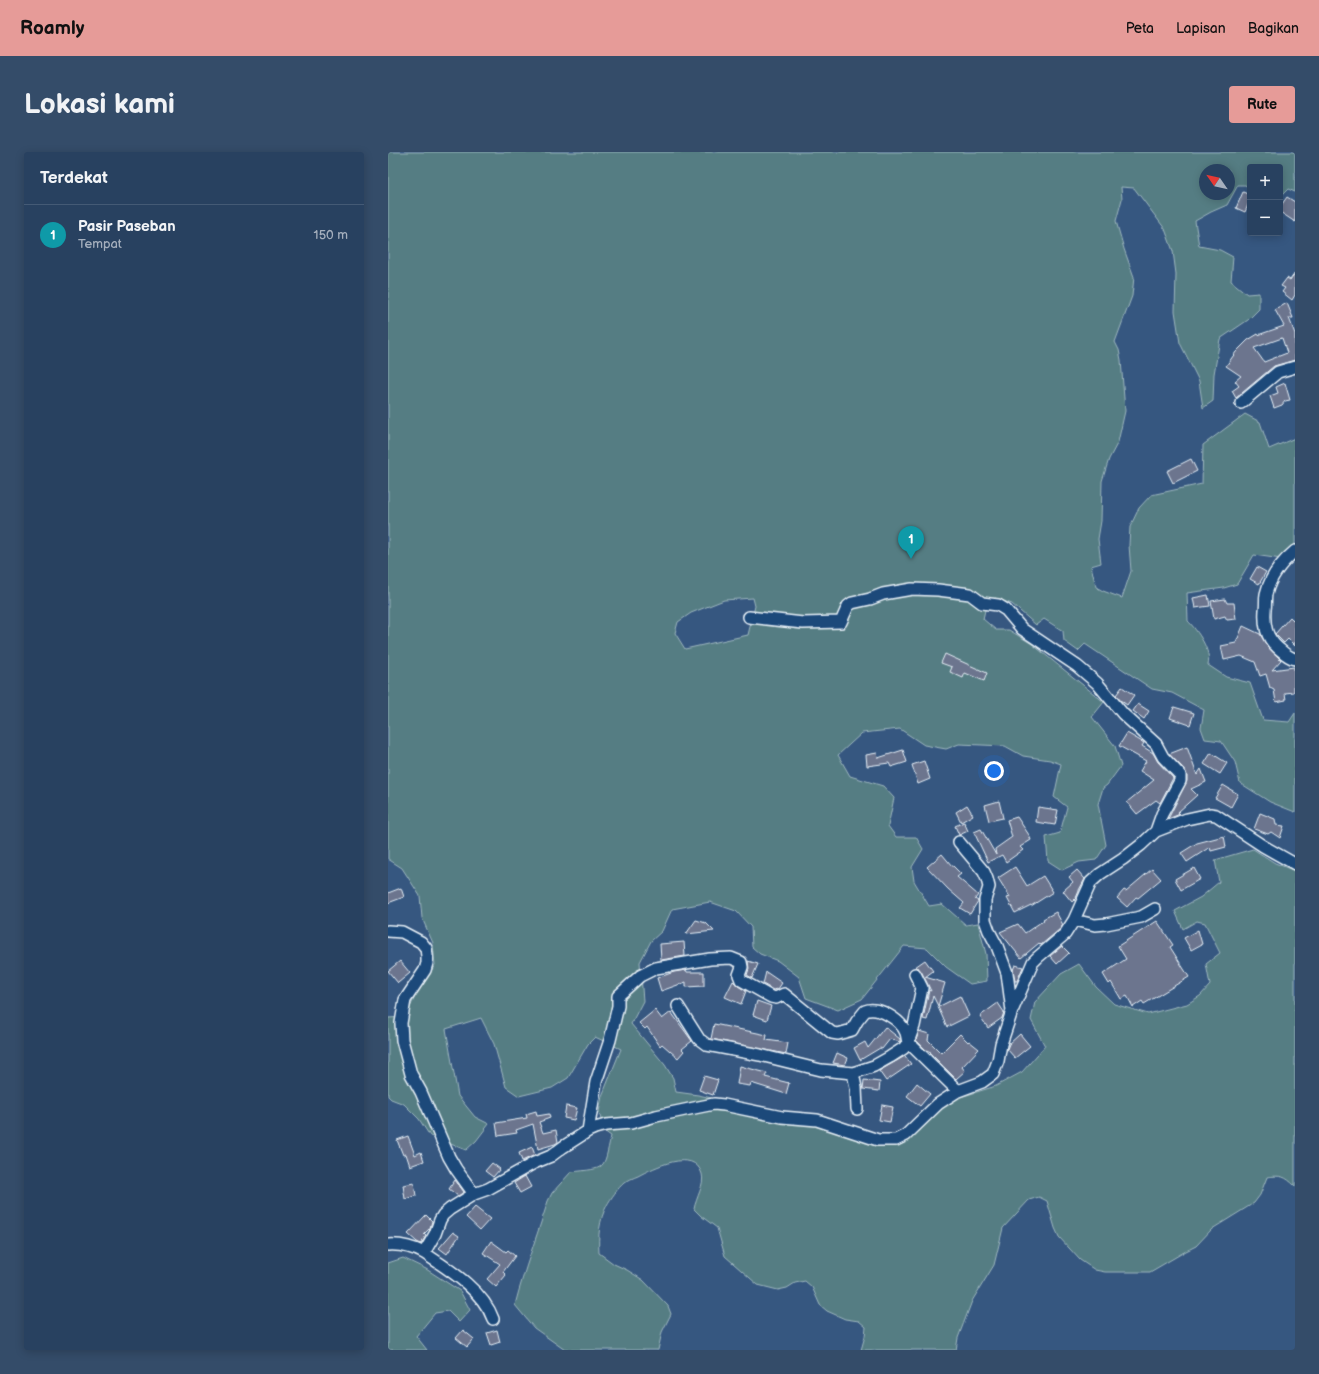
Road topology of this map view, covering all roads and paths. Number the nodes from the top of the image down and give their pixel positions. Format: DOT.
graph roads {
  1 [pos="1295,367"];
  2 [pos="1241,403"];
  3 [pos="1295,551"];
  4 [pos="749,617"];
  5 [pos="1295,659"];
  6 [pos="1156,830"];
  7 [pos="959,842"];
  8 [pos="1295,864"];
  9 [pos="1155,909"];
  10 [pos="1074,920"];
  11 [pos="388,932"];
  12 [pos="915,974"];
  13 [pos="678,1006"];
  14 [pos="1012,1012"];
  15 [pos="908,1042"];
  16 [pos="853,1073"];
  17 [pos="958,1091"];
  18 [pos="857,1109"];
  19 [pos="588,1131"];
  20 [pos="474,1194"];
  21 [pos="388,1245"];
  22 [pos="424,1253"];
  23 [pos="493,1319"];
  1 -- 2 [label="street"];
  3 -- 5 [label="street"];
  4 -- 6 [label="street"];
  6 -- 8 [label="street"];
  6 -- 10 [label="street"];
  7 -- 14 [label="street"];
  9 -- 10 [label="street"];
  10 -- 14 [label="street"];
  11 -- 20 [label="street"];
  12 -- 15 [label="street"];
  13 -- 16 [label="street"];
  14 -- 17 [label="street"];
  15 -- 16 [label="street"];
  15 -- 17 [label="street"];
  15 -- 19 [label="street"];
  16 -- 18 [label="street"];
  17 -- 19 [label="street"];
  19 -- 20 [label="street"];
  20 -- 22 [label="street"];
  21 -- 22 [label="street"];
  22 -- 23 [label="street"];
}
